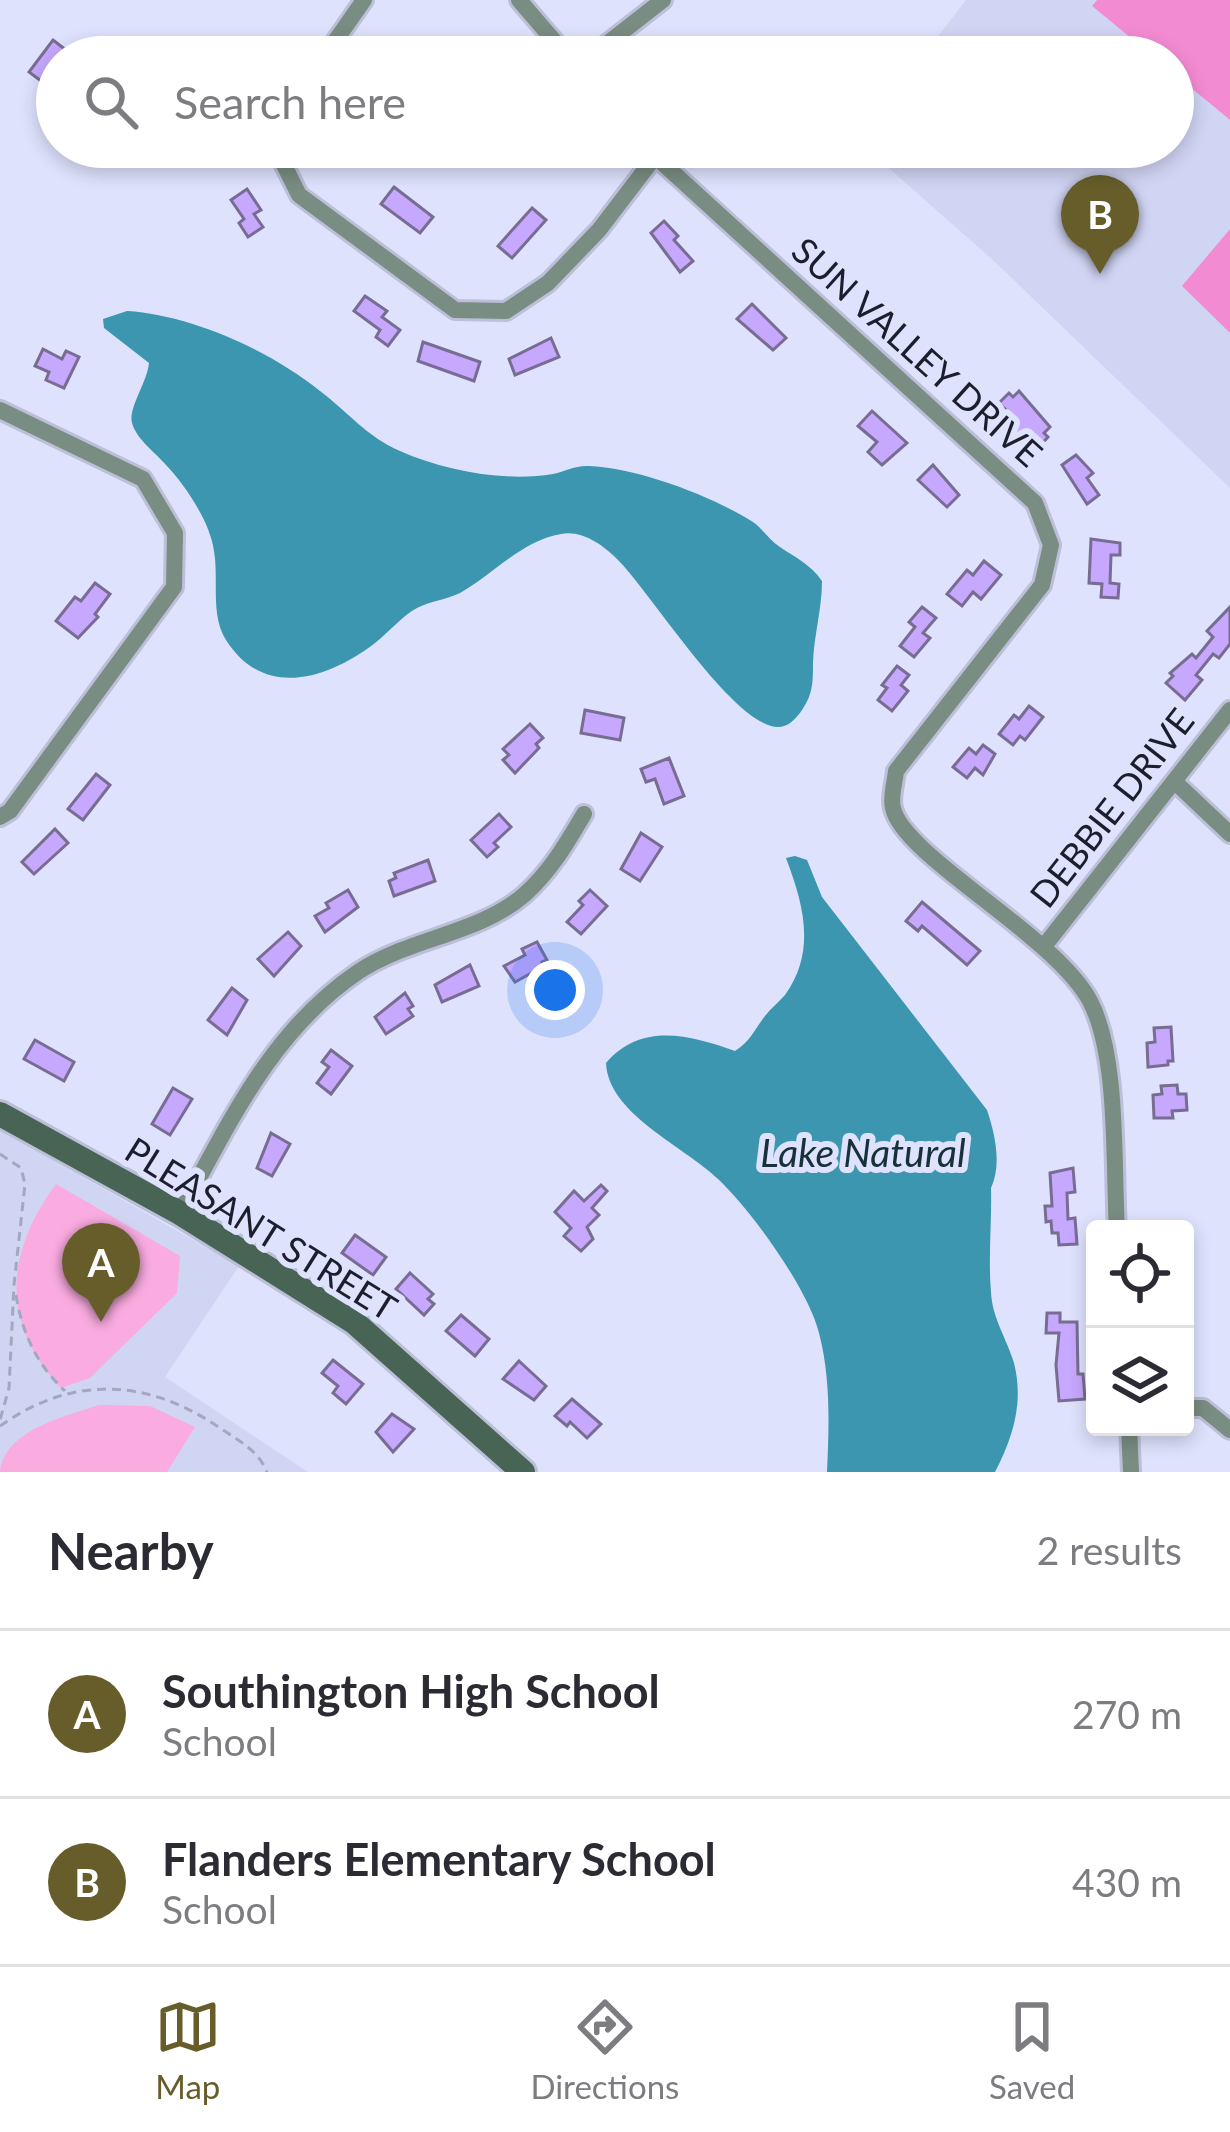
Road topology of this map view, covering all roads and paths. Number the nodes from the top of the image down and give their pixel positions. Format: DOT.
graph roads {
  1 [pos="364,0"];
  2 [pos="520,0"];
  3 [pos="663,0"];
  4 [pos="339,36"];
  5 [pos="550,36"];
  6 [pos="617,36"];
  7 [pos="286,168"];
  8 [pos="640,168"];
  9 [pos="666,168"];
  10 [pos="0,410"];
  11 [pos="1230,710"];
  12 [pos="1174,782"];
  13 [pos="584,814"];
  14 [pos="0,817"];
  15 [pos="1230,833"];
  16 [pos="1045,946"];
  17 [pos="0,1114"];
  18 [pos="0,1154"];
  19 [pos="180,1214"];
  20 [pos="1116,1220"];
  21 [pos="14,1285"];
  22 [pos="66,1392"];
  23 [pos="1194,1408"];
  24 [pos="0,1423"];
  25 [pos="1230,1430"];
  26 [pos="1129,1436"];
  27 [pos="514,1469"];
  28 [pos="267,1472"];
  29 [pos="1131,1472"];
  1 -- 4 [label="street"];
  2 -- 5 [label="street"];
  3 -- 6 [label="street"];
  7 -- 8 [label="street"];
  9 -- 16 [label="street, SUN VALLEY DRIVE"];
  10 -- 14 [label="street"];
  11 -- 12 [label="street, DEBBIE DRIVE"];
  12 -- 15 [label="street"];
  12 -- 16 [label="street, DEBBIE DRIVE"];
  13 -- 19 [label="street"];
  16 -- 20 [label="street, SUN VALLEY DRIVE"];
  17 -- 19 [label="street, PLEASANT STREET"];
  18 -- 21 [label="path"];
  19 -- 27 [label="street, PLEASANT STREET"];
  21 -- 22 [label="path"];
  21 -- 24 [label="path"];
  22 -- 24 [label="path"];
  22 -- 28 [label="path"];
  23 -- 25 [label="street"];
  26 -- 29 [label="street"];
}
